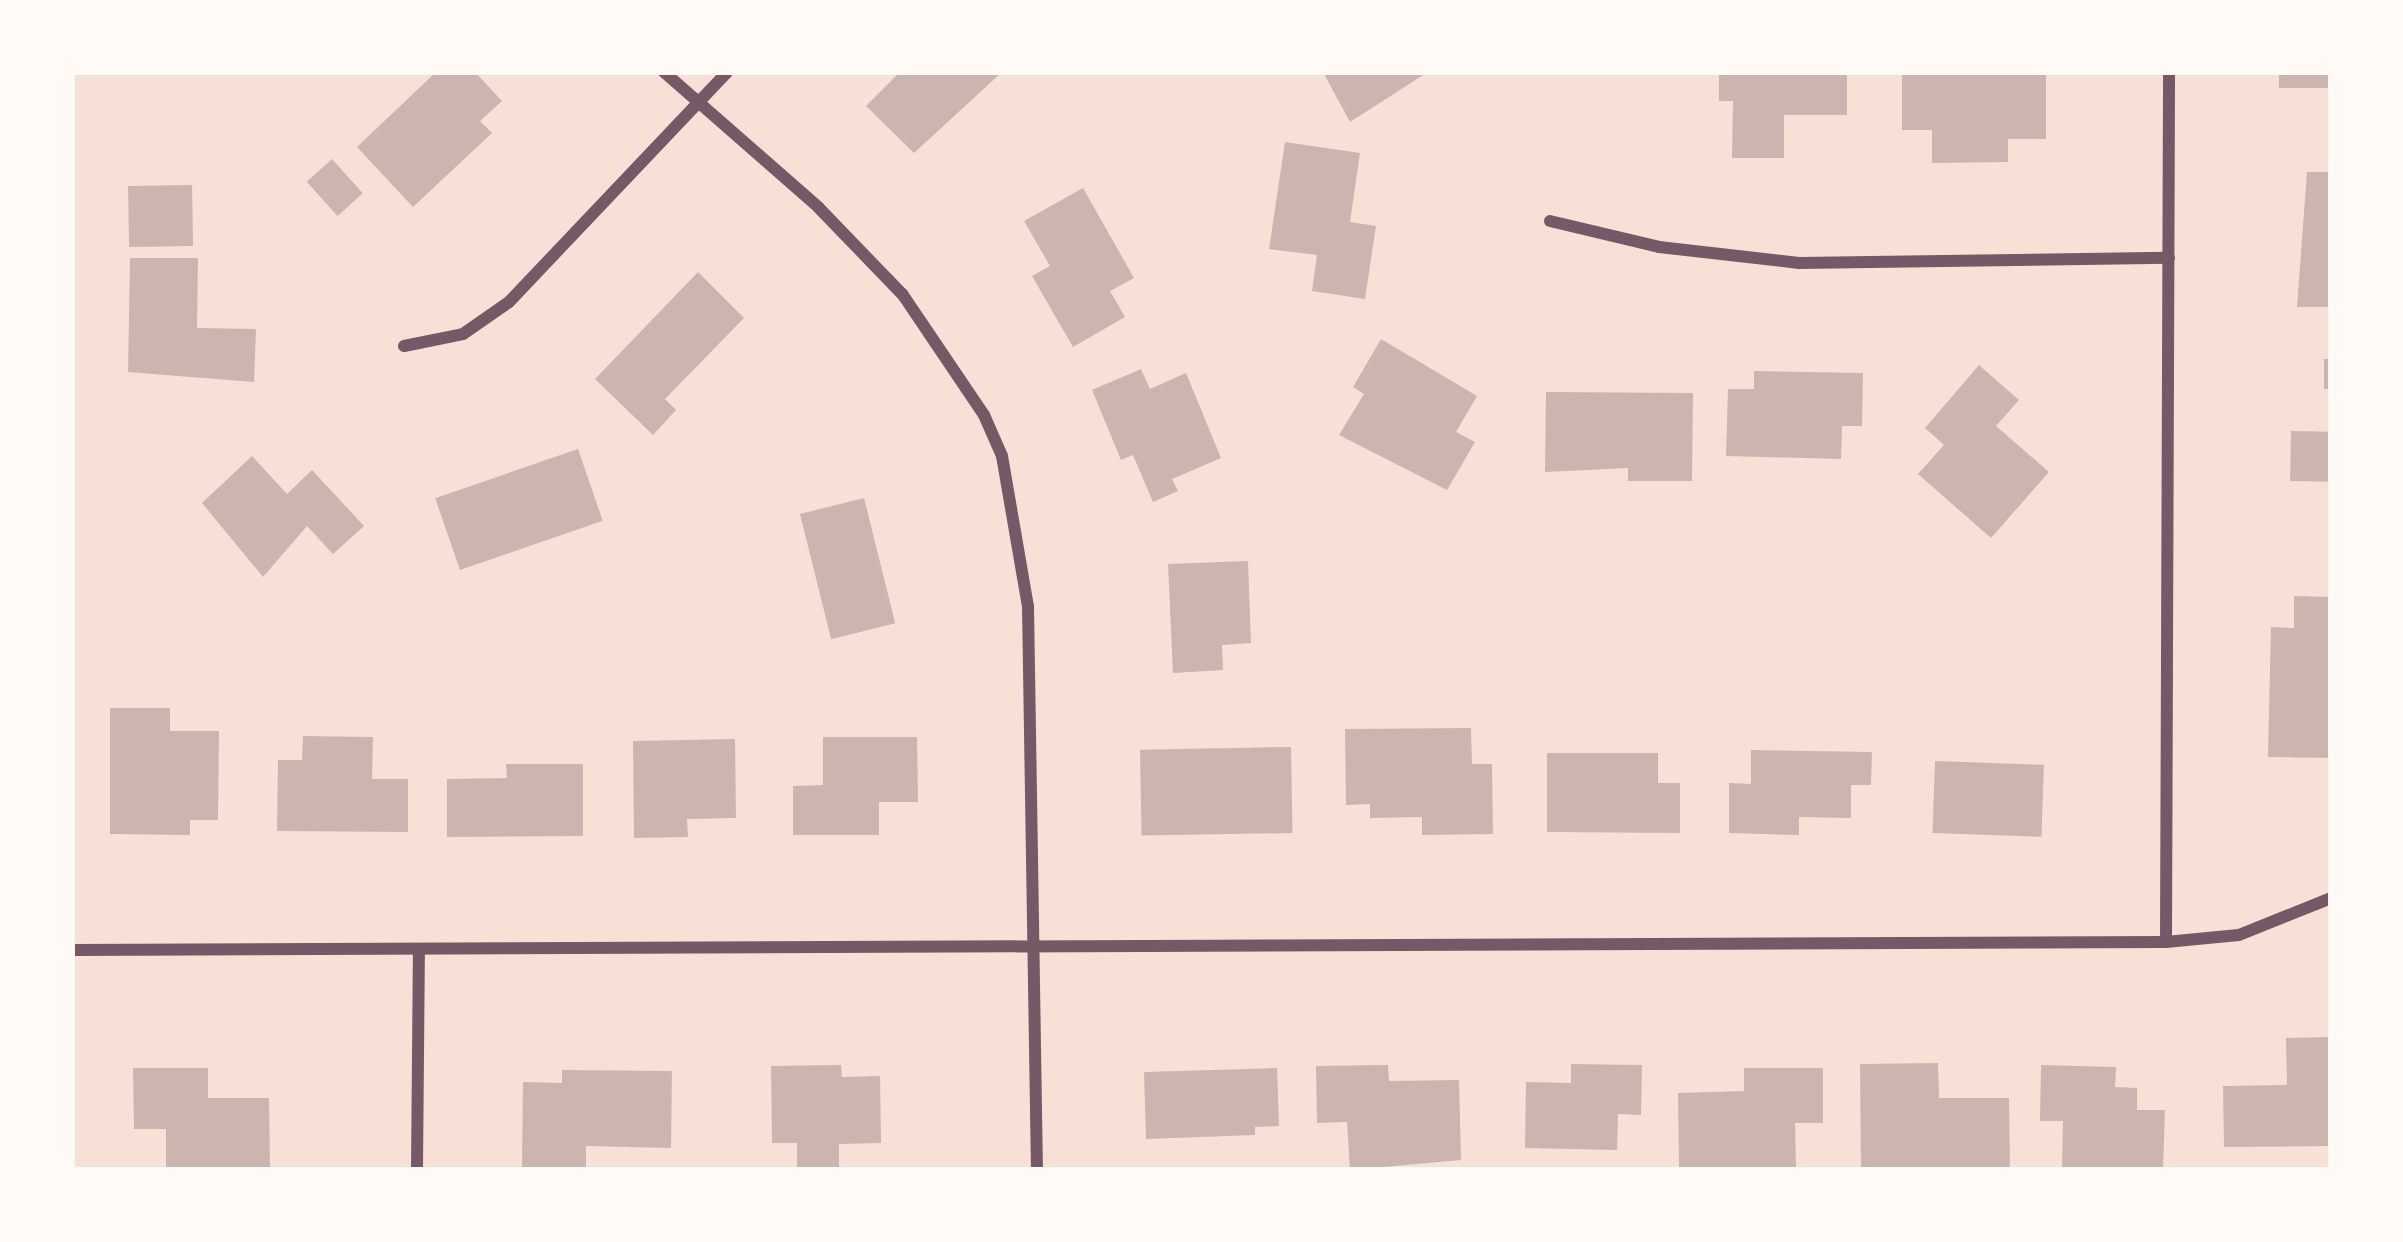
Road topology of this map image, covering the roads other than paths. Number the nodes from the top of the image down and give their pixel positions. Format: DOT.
graph roads {
  1 [pos="664,72"];
  2 [pos="727,72"];
  3 [pos="2169,72"];
  4 [pos="697,107"];
  5 [pos="1550,221"];
  6 [pos="2169,258"];
  7 [pos="404,346"];
  8 [pos="2331,898"];
  9 [pos="2166,942"];
  10 [pos="1033,944"];
  11 [pos="72,950"];
  12 [pos="419,953"];
  13 [pos="417,1170"];
  14 [pos="1037,1170"];
  1 -- 4 [label="street"];
  2 -- 4 [label="street"];
  3 -- 6 [label="street"];
  4 -- 7 [label="street"];
  4 -- 10 [label="street"];
  5 -- 6 [label="street"];
  6 -- 9 [label="street"];
  8 -- 9 [label="street"];
  9 -- 10 [label="street"];
  10 -- 12 [label="street"];
  10 -- 14 [label="street"];
  11 -- 12 [label="street"];
  12 -- 13 [label="street"];
}
